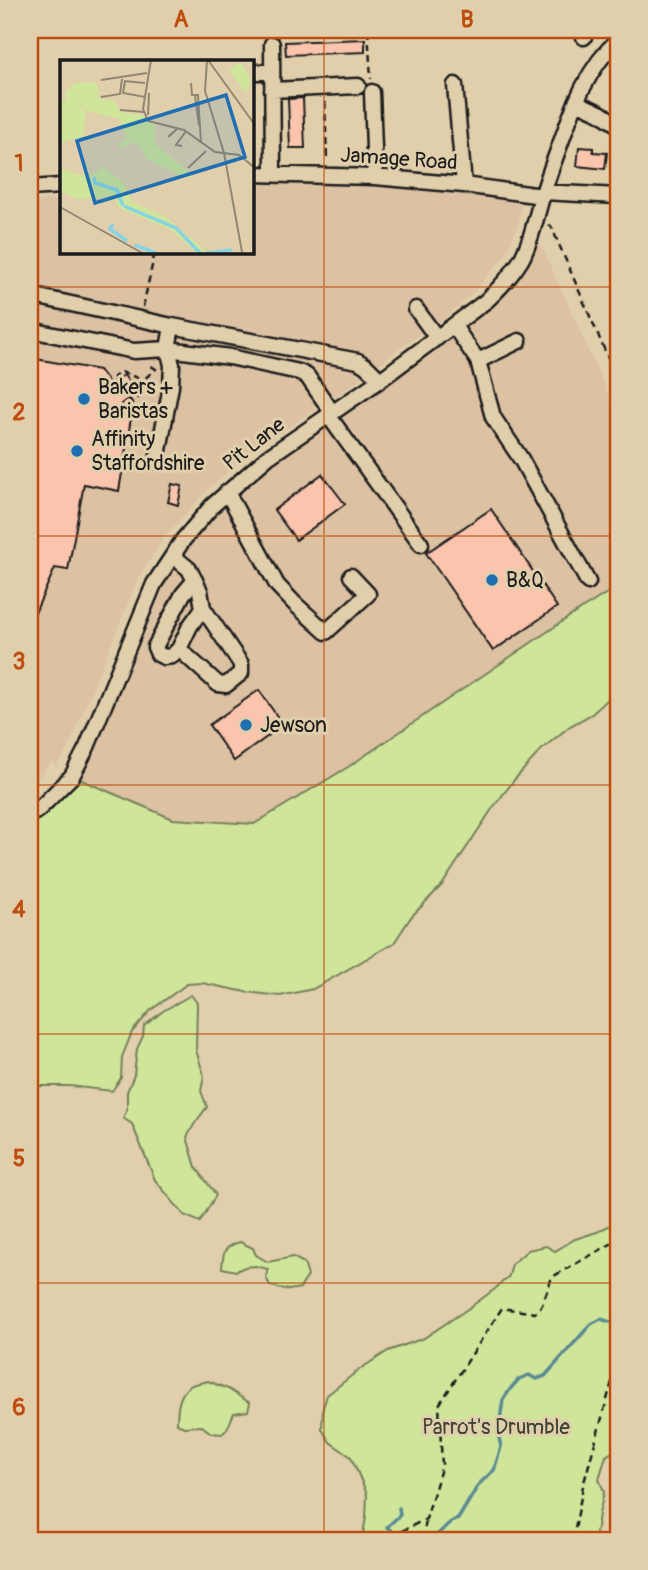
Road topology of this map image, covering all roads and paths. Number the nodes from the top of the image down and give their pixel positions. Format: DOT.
graph roads {
  1 [pos="368,30"];
  2 [pos="618,40"];
  3 [pos="272,44"];
  4 [pos="254,72"];
  5 [pos="272,72"];
  6 [pos="455,85"];
  7 [pos="358,86"];
  8 [pos="324,88"];
  9 [pos="272,90"];
  10 [pos="372,92"];
  11 [pos="576,102"];
  12 [pos="618,125"];
  13 [pos="273,173"];
  14 [pos="254,174"];
  15 [pos="328,175"];
  16 [pos="375,177"];
  17 [pos="464,185"];
  18 [pos="60,186"];
  19 [pos="30,188"];
  20 [pos="543,194"];
  21 [pos="618,195"];
  22 [pos="535,221"];
  23 [pos="30,295"];
  24 [pos="416,309"];
  25 [pos="172,326"];
  26 [pos="454,326"];
  27 [pos="30,330"];
  28 [pos="234,338"];
  29 [pos="437,338"];
  30 [pos="519,341"];
  31 [pos="167,349"];
  32 [pos="230,357"];
  33 [pos="478,361"];
  34 [pos="116,380"];
  35 [pos="380,380"];
  36 [pos="618,380"];
  37 [pos="129,398"];
  38 [pos="330,413"];
  39 [pos="157,461"];
  40 [pos="227,492"];
  41 [pos="421,544"];
  42 [pos="173,556"];
  43 [pos="351,576"];
  44 [pos="195,580"];
  45 [pos="588,582"];
  46 [pos="203,608"];
  47 [pos="179,649"];
  48 [pos="30,815"];
  49 [pos="618,1240"];
  50 [pos="618,1372"];
  51 [pos="426,1518"];
  52 [pos="394,1539"];
  53 [pos="425,1540"];
  54 [pos="573,1540"];
  1 -- 10 [label="path"];
  2 -- 11 [label="street, Pit Lane"];
  3 -- 5 [label="street"];
  4 -- 5 [label="street"];
  5 -- 9 [label="street"];
  6 -- 17 [label="street"];
  7 -- 8 [label="street"];
  8 -- 9 [label="street"];
  8 -- 15 [label="path"];
  9 -- 13 [label="street"];
  10 -- 16 [label="street"];
  11 -- 12 [label="street"];
  11 -- 20 [label="street, Pit Lane"];
  13 -- 14 [label="street, Jamage Road"];
  13 -- 15 [label="street, Jamage Road"];
  15 -- 16 [label="street, Jamage Road"];
  16 -- 17 [label="street, Jamage Road"];
  17 -- 20 [label="street, Jamage Road"];
  18 -- 19 [label="street"];
  20 -- 21 [label="street, Jamage Road"];
  20 -- 22 [label="street, Pit Lane"];
  22 -- 26 [label="street, Pit Lane"];
  22 -- 36 [label="path"];
  23 -- 25 [label="street"];
  24 -- 29 [label="street"];
  25 -- 28 [label="street"];
  25 -- 31 [label="street"];
  26 -- 29 [label="street, Pit Lane"];
  26 -- 33 [label="street"];
  27 -- 31 [label="street"];
  28 -- 32 [label="street"];
  28 -- 35 [label="street"];
  29 -- 35 [label="street, Pit Lane"];
  30 -- 33 [label="street"];
  31 -- 32 [label="street"];
  31 -- 39 [label="street"];
  32 -- 38 [label="street"];
  33 -- 45 [label="street"];
  34 -- 37 [label="path"];
  35 -- 38 [label="street, Pit Lane"];
  38 -- 40 [label="street, Pit Lane"];
  38 -- 41 [label="street"];
  40 -- 42 [label="street, Pit Lane"];
  40 -- 43 [label="street"];
  42 -- 44 [label="street"];
  42 -- 48 [label="street, Pit Lane"];
  44 -- 46 [label="street"];
  44 -- 47 [label="street"];
  46 -- 47 [label="street"];
  46 -- 47 [label="street"];
  49 -- 51 [label="path"];
  50 -- 54 [label="path"];
  51 -- 52 [label="path"];
  51 -- 53 [label="path"];
}
